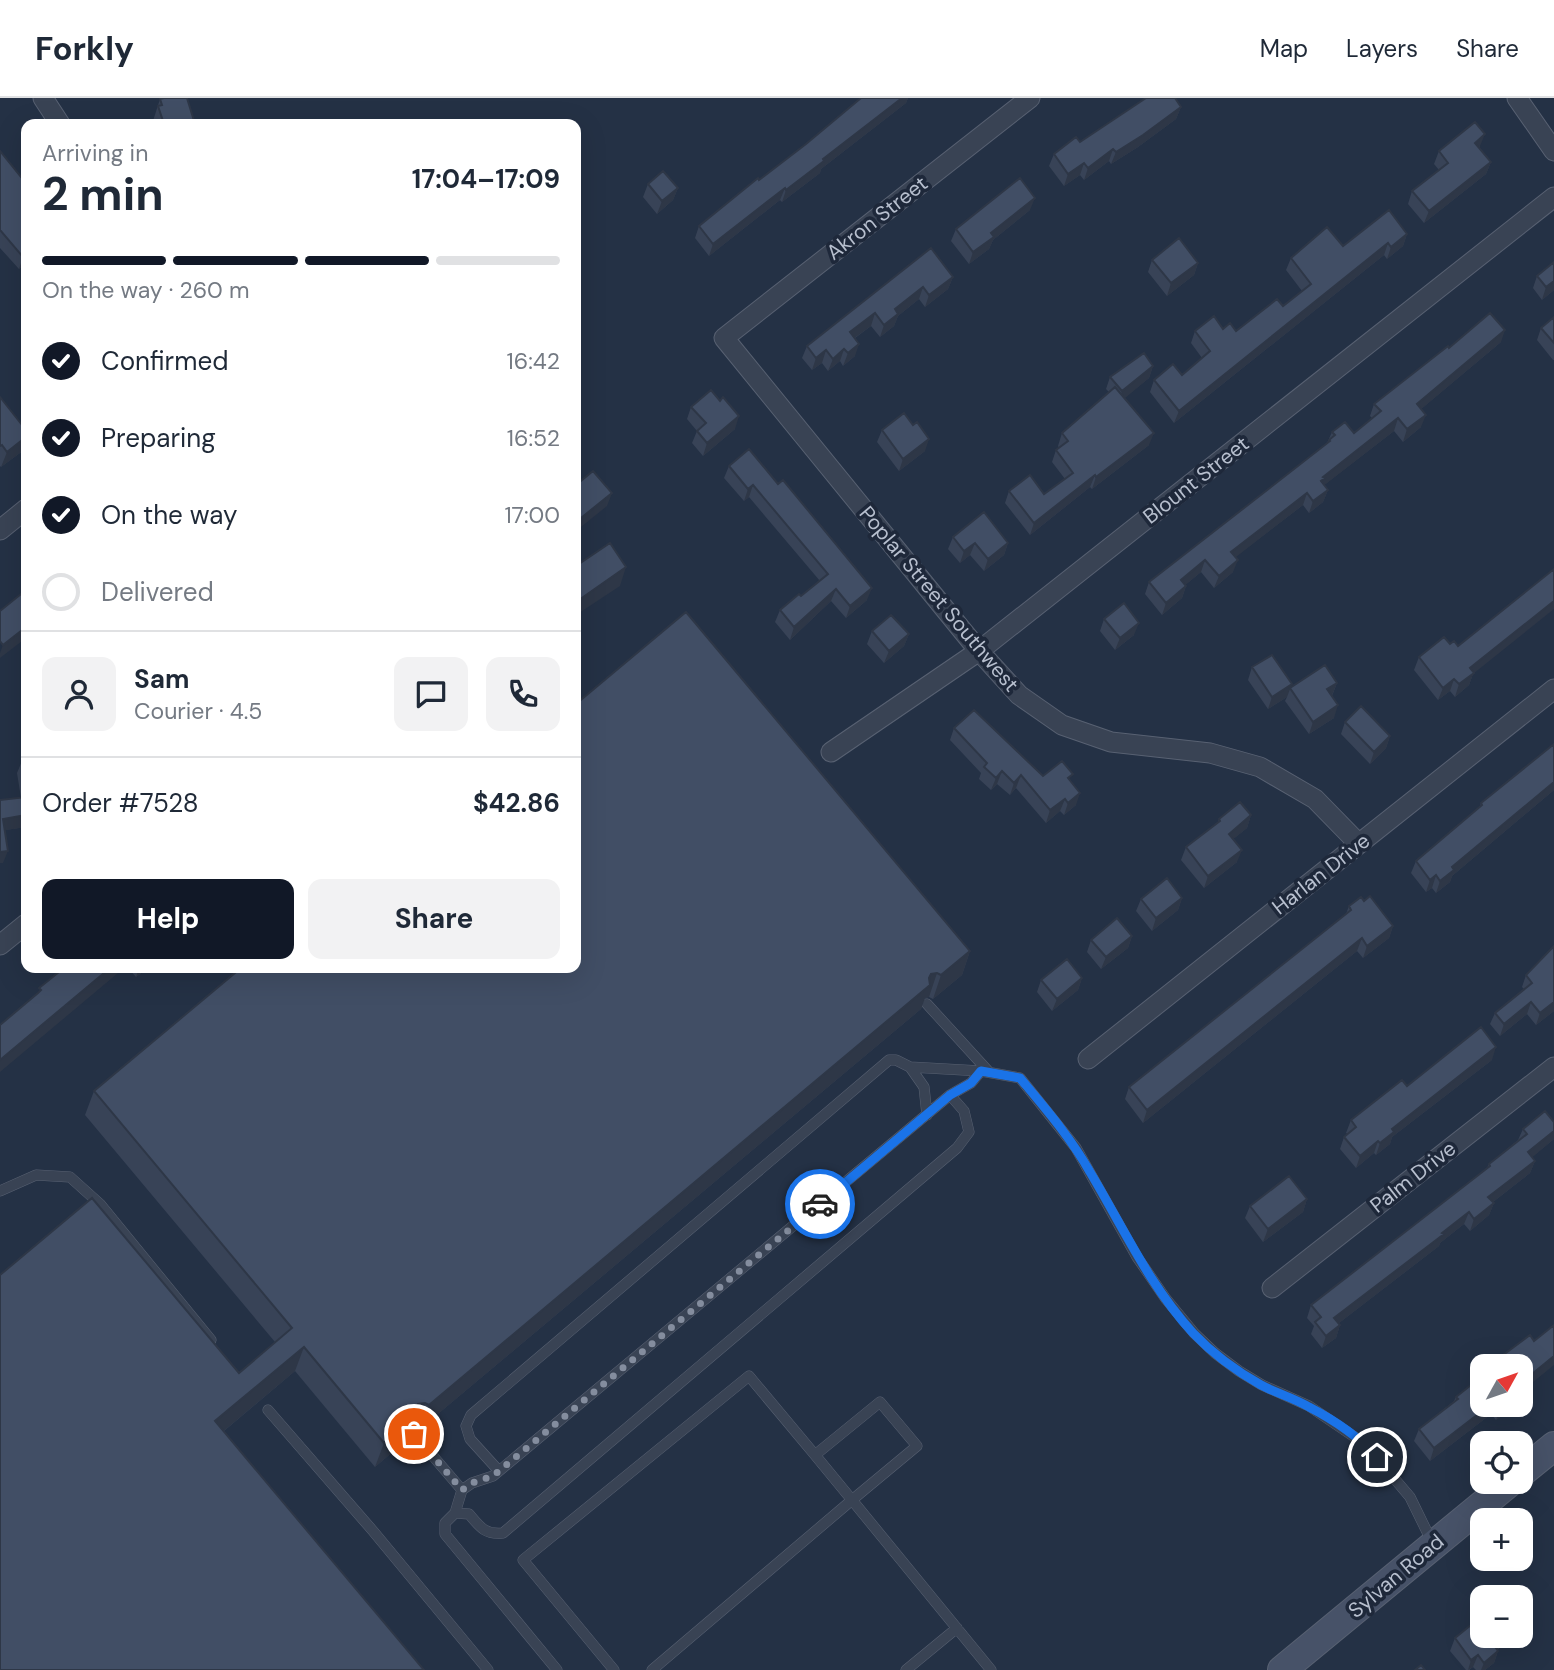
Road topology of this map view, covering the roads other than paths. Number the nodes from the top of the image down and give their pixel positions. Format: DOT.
graph roads {
  1 [pos="43,98"];
  2 [pos="1031,98"];
  3 [pos="1517,98"];
  4 [pos="57,119"];
  5 [pos="1554,151"];
  6 [pos="1554,197"];
  7 [pos="724,338"];
  8 [pos="21,513"];
  9 [pos="0,530"];
  10 [pos="979,651"];
  11 [pos="1554,689"];
  12 [pos="831,752"];
  13 [pos="1359,844"];
  14 [pos="21,927"];
  15 [pos="0,944"];
  16 [pos="927,1004"];
  17 [pos="1088,1059"];
  18 [pos="910,1067"];
  19 [pos="985,1072"];
  20 [pos="1551,1074"];
  21 [pos="950,1095"];
  22 [pos="926,1115"];
  23 [pos="0,1191"];
  24 [pos="1272,1288"];
  25 [pos="223,1354"];
  26 [pos="268,1410"];
  27 [pos="414,1434"];
  28 [pos="1554,1446"];
  29 [pos="816,1455"];
  30 [pos="1533,1463"];
  31 [pos="499,1471"];
  32 [pos="462,1490"];
  33 [pos="1495,1494"];
  34 [pos="852,1500"];
  35 [pos="455,1513"];
  36 [pos="1434,1544"];
  37 [pos="957,1628"];
  38 [pos="488,1670"];
  39 [pos="557,1670"];
  40 [pos="614,1670"];
  41 [pos="652,1670"];
  42 [pos="906,1670"];
  43 [pos="991,1670"];
  44 [pos="1283,1670"];
  1 -- 4 [label="street"];
  2 -- 7 [label="street, Akron Street"];
  3 -- 5 [label="street"];
  6 -- 10 [label="street, Blount Street"];
  7 -- 10 [label="street, Poplar Street Southwest"];
  8 -- 9 [label="street"];
  10 -- 12 [label="street, Blount Street"];
  10 -- 13 [label="street, Poplar Street Southwest"];
  11 -- 13 [label="street, Harlan Drive"];
  13 -- 17 [label="street, Harlan Drive"];
  14 -- 15 [label="street"];
  16 -- 19 [label="lane"];
  18 -- 19 [label="lane"];
  18 -- 22 [label="lane"];
  18 -- 31 [label="lane"];
  19 -- 21 [label="lane"];
  19 -- 36 [label="lane"];
  20 -- 24 [label="street, Palm Drive"];
  21 -- 22 [label="lane"];
  21 -- 35 [label="lane"];
  22 -- 31 [label="lane"];
  23 -- 25 [label="lane"];
  26 -- 38 [label="lane"];
  27 -- 32 [label="lane"];
  28 -- 30 [label="main road"];
  29 -- 34 [label="lane"];
  29 -- 34 [label="lane"];
  29 -- 40 [label="lane"];
  31 -- 32 [label="lane"];
  32 -- 35 [label="lane"];
  33 -- 36 [label="main road, Sylvan Road"];
  34 -- 37 [label="lane"];
  34 -- 41 [label="lane"];
  35 -- 39 [label="lane"];
  36 -- 44 [label="main road, Sylvan Road"];
  37 -- 42 [label="lane"];
  37 -- 43 [label="lane"];
}
